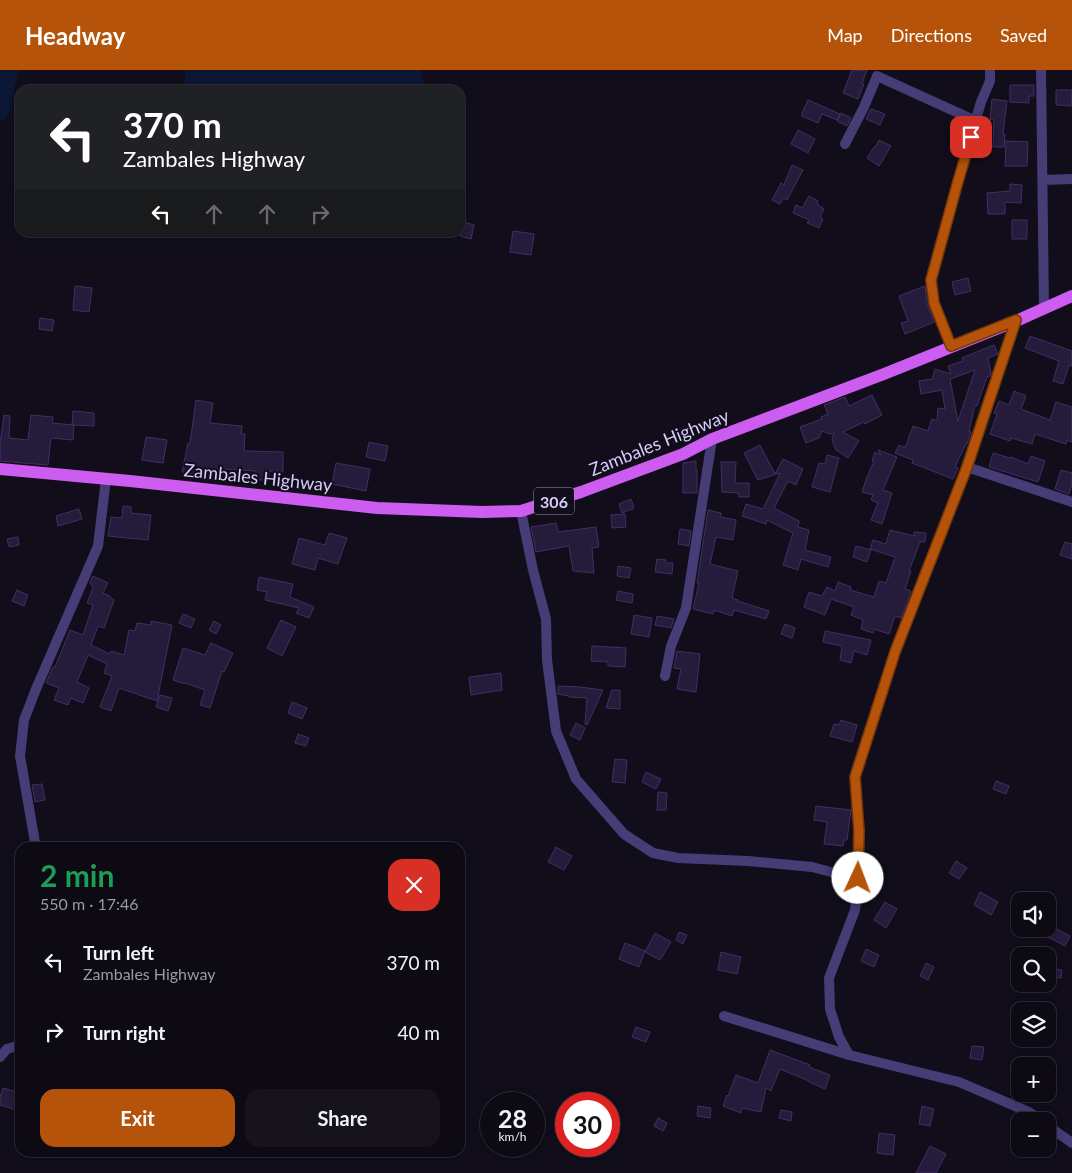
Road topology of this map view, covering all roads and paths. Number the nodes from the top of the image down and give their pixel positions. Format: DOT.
graph roads {
  1 [pos="990,70"];
  2 [pos="1041,70"];
  3 [pos="976,120"];
  4 [pos="845,144"];
  5 [pos="1072,179"];
  6 [pos="1043,180"];
  7 [pos="1072,296"];
  8 [pos="1044,308"];
  9 [pos="1016,320"];
  10 [pos="951,346"];
  11 [pos="712,439"];
  12 [pos="967,467"];
  13 [pos="0,469"];
  14 [pos="106,479"];
  15 [pos="1072,502"];
  16 [pos="520,511"];
  17 [pos="665,676"];
  18 [pos="35,842"];
  19 [pos="858,878"];
  20 [pos="724,1016"];
  21 [pos="15,1047"];
  22 [pos="849,1055"];
  23 [pos="0,1058"];
  24 [pos="1029,1112"];
  25 [pos="1056,1132"];
  26 [pos="1072,1143"];
  1 -- 3 [label="street"];
  2 -- 6 [label="street"];
  3 -- 4 [label="street"];
  3 -- 10 [label="street"];
  5 -- 6 [label="street"];
  6 -- 8 [label="street"];
  7 -- 8 [label="main road, Zambales Highway / 306"];
  8 -- 9 [label="main road, Zambales Highway / 306"];
  9 -- 10 [label="main road, Zambales Highway / 306"];
  9 -- 12 [label="street"];
  10 -- 11 [label="main road, Zambales Highway / 306"];
  11 -- 16 [label="main road, Zambales Highway / 306"];
  11 -- 17 [label="street"];
  12 -- 15 [label="street"];
  12 -- 19 [label="street"];
  13 -- 14 [label="main road, Zambales Highway / 306"];
  14 -- 16 [label="main road, Zambales Highway / 306"];
  14 -- 18 [label="street"];
  16 -- 19 [label="street"];
  19 -- 22 [label="street"];
  20 -- 22 [label="street"];
  21 -- 23 [label="street"];
  22 -- 24 [label="street"];
  25 -- 26 [label="street"];
}
